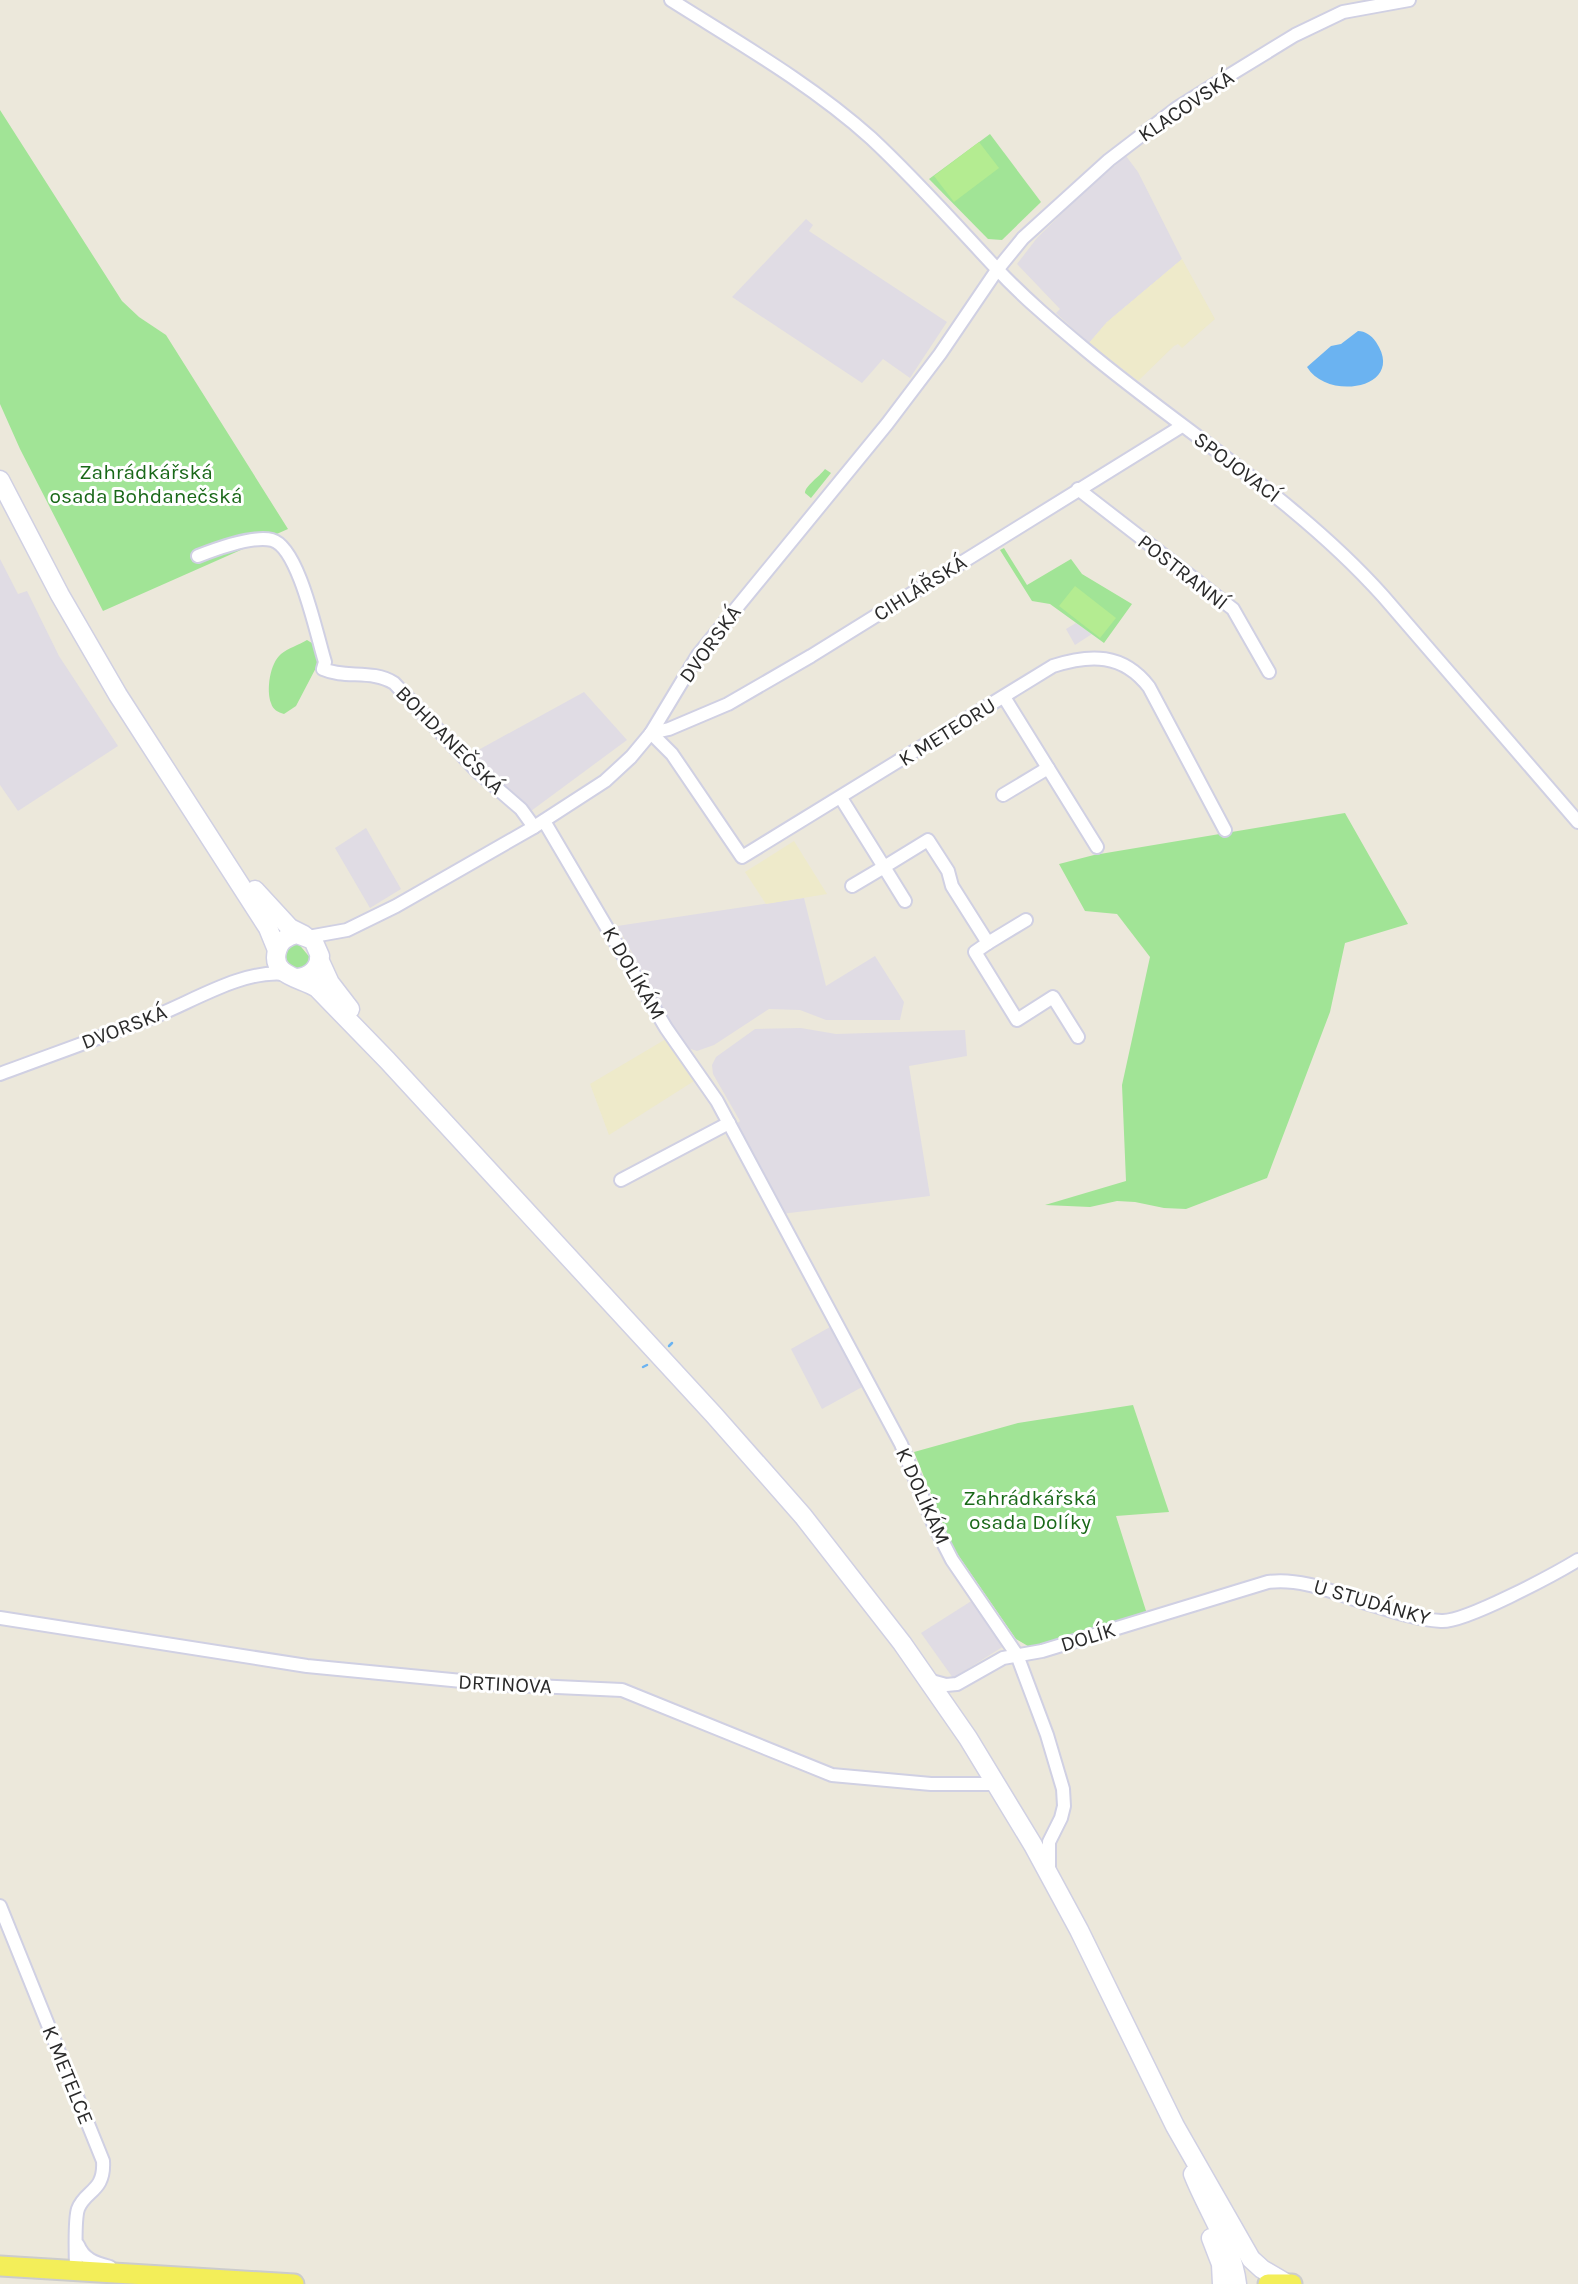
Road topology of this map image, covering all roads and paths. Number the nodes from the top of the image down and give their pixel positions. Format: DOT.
graph roads {
  1 [pos="671,0"];
  2 [pos="1409,0"];
  3 [pos="998,270"];
  4 [pos="1182,426"];
  5 [pos="0,480"];
  6 [pos="1077,489"];
  7 [pos="198,556"];
  8 [pos="1269,672"];
  9 [pos="1004,696"];
  10 [pos="651,733"];
  11 [pos="1048,768"];
  12 [pos="1003,795"];
  13 [pos="841,798"];
  14 [pos="1578,822"];
  15 [pos="539,824"];
  16 [pos="1225,830"];
  17 [pos="214,842"];
  18 [pos="1097,847"];
  19 [pos="884,867"];
  20 [pos="852,886"];
  21 [pos="905,901"];
  22 [pos="1026,920"];
  23 [pos="346,930"];
  24 [pos="306,936"];
  25 [pos="988,943"];
  26 [pos="276,952"];
  27 [pos="320,958"];
  28 [pos="291,976"];
  29 [pos="246,977"];
  30 [pos="1078,1037"];
  31 [pos="387,1060"];
  32 [pos="0,1074"];
  33 [pos="729,1123"];
  34 [pos="621,1180"];
  35 [pos="1578,1560"];
  36 [pos="1158,1616"];
  37 [pos="0,1618"];
  38 [pos="1017,1656"];
  39 [pos="928,1680"];
  40 [pos="997,1784"];
  41 [pos="1052,1879"];
  42 [pos="0,1906"];
  43 [pos="1175,2126"];
  44 [pos="1203,2200"];
  45 [pos="77,2242"];
  46 [pos="0,2266"];
  47 [pos="32,2268"];
  48 [pos="76,2271"];
  49 [pos="130,2274"];
  50 [pos="294,2284"];
  51 [pos="1222,2284"];
  52 [pos="1237,2284"];
  53 [pos="1282,2284"];
  1 -- 3 [label="street, SPOJOVACÍ"];
  2 -- 3 [label="street, KLACOVSKÁ"];
  3 -- 4 [label="street, SPOJOVACÍ"];
  3 -- 10 [label="street, DVORSKÁ"];
  4 -- 6 [label="street, CIHLÁŘSKÁ"];
  4 -- 14 [label="street, SPOJOVACÍ"];
  5 -- 17 [label="main road"];
  6 -- 8 [label="street, POSTRANNÍ"];
  6 -- 10 [label="street, CIHLÁŘSKÁ"];
  7 -- 15 [label="street, BOHDANEČSKÁ"];
  9 -- 11 [label="street"];
  9 -- 13 [label="street, K METEORU"];
  9 -- 16 [label="street, K METEORU"];
  10 -- 13 [label="street, K METEORU"];
  10 -- 15 [label="street, DVORSKÁ"];
  11 -- 12 [label="street"];
  11 -- 18 [label="street"];
  13 -- 19 [label="street"];
  15 -- 23 [label="street, DVORSKÁ"];
  15 -- 33 [label="street, K DOLÍKÁM"];
  17 -- 24 [label="main road"];
  17 -- 26 [label="main road"];
  19 -- 20 [label="street"];
  19 -- 21 [label="street"];
  19 -- 25 [label="street"];
  22 -- 25 [label="street"];
  23 -- 24 [label="street, DVORSKÁ"];
  23 -- 27 [label="street, DVORSKÁ"];
  24 -- 26 [label="main road, DVORSKÁ"];
  24 -- 27 [label="main road"];
  25 -- 30 [label="street"];
  26 -- 28 [label="main road"];
  26 -- 29 [label="street, DVORSKÁ"];
  27 -- 28 [label="main road, DVORSKÁ"];
  27 -- 31 [label="main road"];
  28 -- 29 [label="street, DVORSKÁ"];
  28 -- 31 [label="main road"];
  29 -- 32 [label="street, DVORSKÁ"];
  31 -- 39 [label="main road"];
  33 -- 34 [label="street"];
  33 -- 38 [label="street, K DOLÍKÁM"];
  35 -- 36 [label="street, U STUDÁNKY"];
  36 -- 38 [label="street, DOLÍK"];
  37 -- 40 [label="street, DRTINOVA"];
  38 -- 39 [label="street, DOLÍK"];
  38 -- 41 [label="street, K DOLÍKÁM"];
  39 -- 40 [label="main road"];
  40 -- 41 [label="main road"];
  41 -- 43 [label="main road"];
  42 -- 45 [label="street, K METELCE"];
  43 -- 44 [label="main road"];
  43 -- 53 [label="main road"];
  44 -- 51 [label="main road"];
  44 -- 52 [label="main road"];
  45 -- 47 [label="street"];
  45 -- 48 [label="street, K METELCE"];
  45 -- 49 [label="street"];
  46 -- 47 [label="main road"];
  47 -- 48 [label="main road"];
  48 -- 49 [label="main road"];
  49 -- 50 [label="main road"];
}
